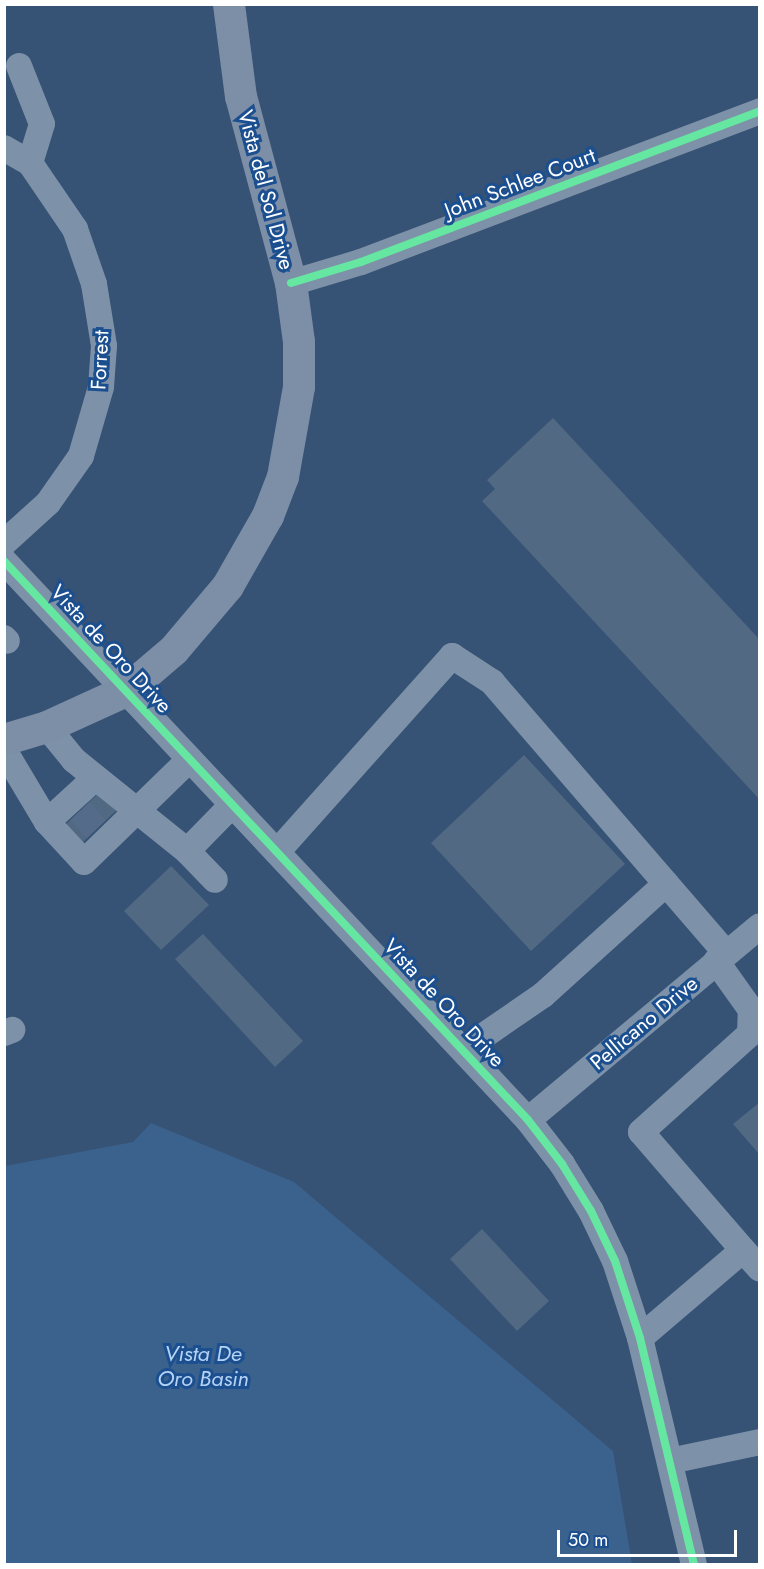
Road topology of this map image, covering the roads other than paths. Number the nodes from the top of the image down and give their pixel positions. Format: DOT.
graph roads {
  1 [pos="229,4"];
  2 [pos="19,66"];
  3 [pos="759,111"];
  4 [pos="4,148"];
  5 [pos="30,163"];
  6 [pos="291,283"];
  7 [pos="4,543"];
  8 [pos="4,561"];
  9 [pos="126,691"];
  10 [pos="47,726"];
  11 [pos="4,740"];
  12 [pos="4,750"];
  13 [pos="189,760"];
  14 [pos="95,778"];
  15 [pos="232,805"];
  16 [pos="139,812"];
  17 [pos="88,821"];
  18 [pos="47,822"];
  19 [pos="187,851"];
  20 [pos="278,852"];
  21 [pos="215,880"];
  22 [pos="666,884"];
  23 [pos="759,926"];
  24 [pos="721,957"];
  25 [pos="755,1007"];
  26 [pos="463,1050"];
  27 [pos="528,1120"];
  28 [pos="751,1259"];
  29 [pos="640,1338"];
  30 [pos="759,1442"];
  31 [pos="670,1461"];
  32 [pos="694,1564"];
  1 -- 6 [label="main road, Vista del Sol Drive"];
  2 -- 5 [label="street"];
  3 -- 6 [label="street, John Schlee Court"];
  4 -- 5 [label="street"];
  5 -- 7 [label="street, Forrest"];
  6 -- 9 [label="main road, Vista del Sol Drive"];
  8 -- 9 [label="street, Vista de Oro Drive"];
  9 -- 10 [label="main road, Vista del Sol Drive"];
  9 -- 13 [label="street, Vista de Oro Drive"];
  10 -- 11 [label="main road, Vista del Sol Drive"];
  10 -- 14 [label="street"];
  12 -- 18 [label="street"];
  13 -- 15 [label="street, Vista de Oro Drive"];
  13 -- 16 [label="street"];
  14 -- 16 [label="street"];
  14 -- 17 [label="street"];
  15 -- 19 [label="street"];
  15 -- 20 [label="street, Vista de Oro Drive"];
  16 -- 17 [label="street"];
  16 -- 19 [label="street"];
  17 -- 18 [label="street"];
  17 -- 18 [label="street"];
  19 -- 21 [label="street"];
  20 -- 22 [label="street"];
  20 -- 26 [label="street, Vista de Oro Drive"];
  22 -- 24 [label="street"];
  22 -- 26 [label="street"];
  23 -- 24 [label="street, Pellicano Drive"];
  24 -- 25 [label="street"];
  24 -- 27 [label="street, Pellicano Drive"];
  25 -- 28 [label="street"];
  26 -- 27 [label="street, Vista de Oro Drive"];
  27 -- 29 [label="street, Vista de Oro Drive"];
  28 -- 29 [label="street"];
  29 -- 31 [label="street, Vista de Oro Drive"];
  30 -- 31 [label="street"];
  31 -- 32 [label="street, Vista de Oro Drive"];
}
